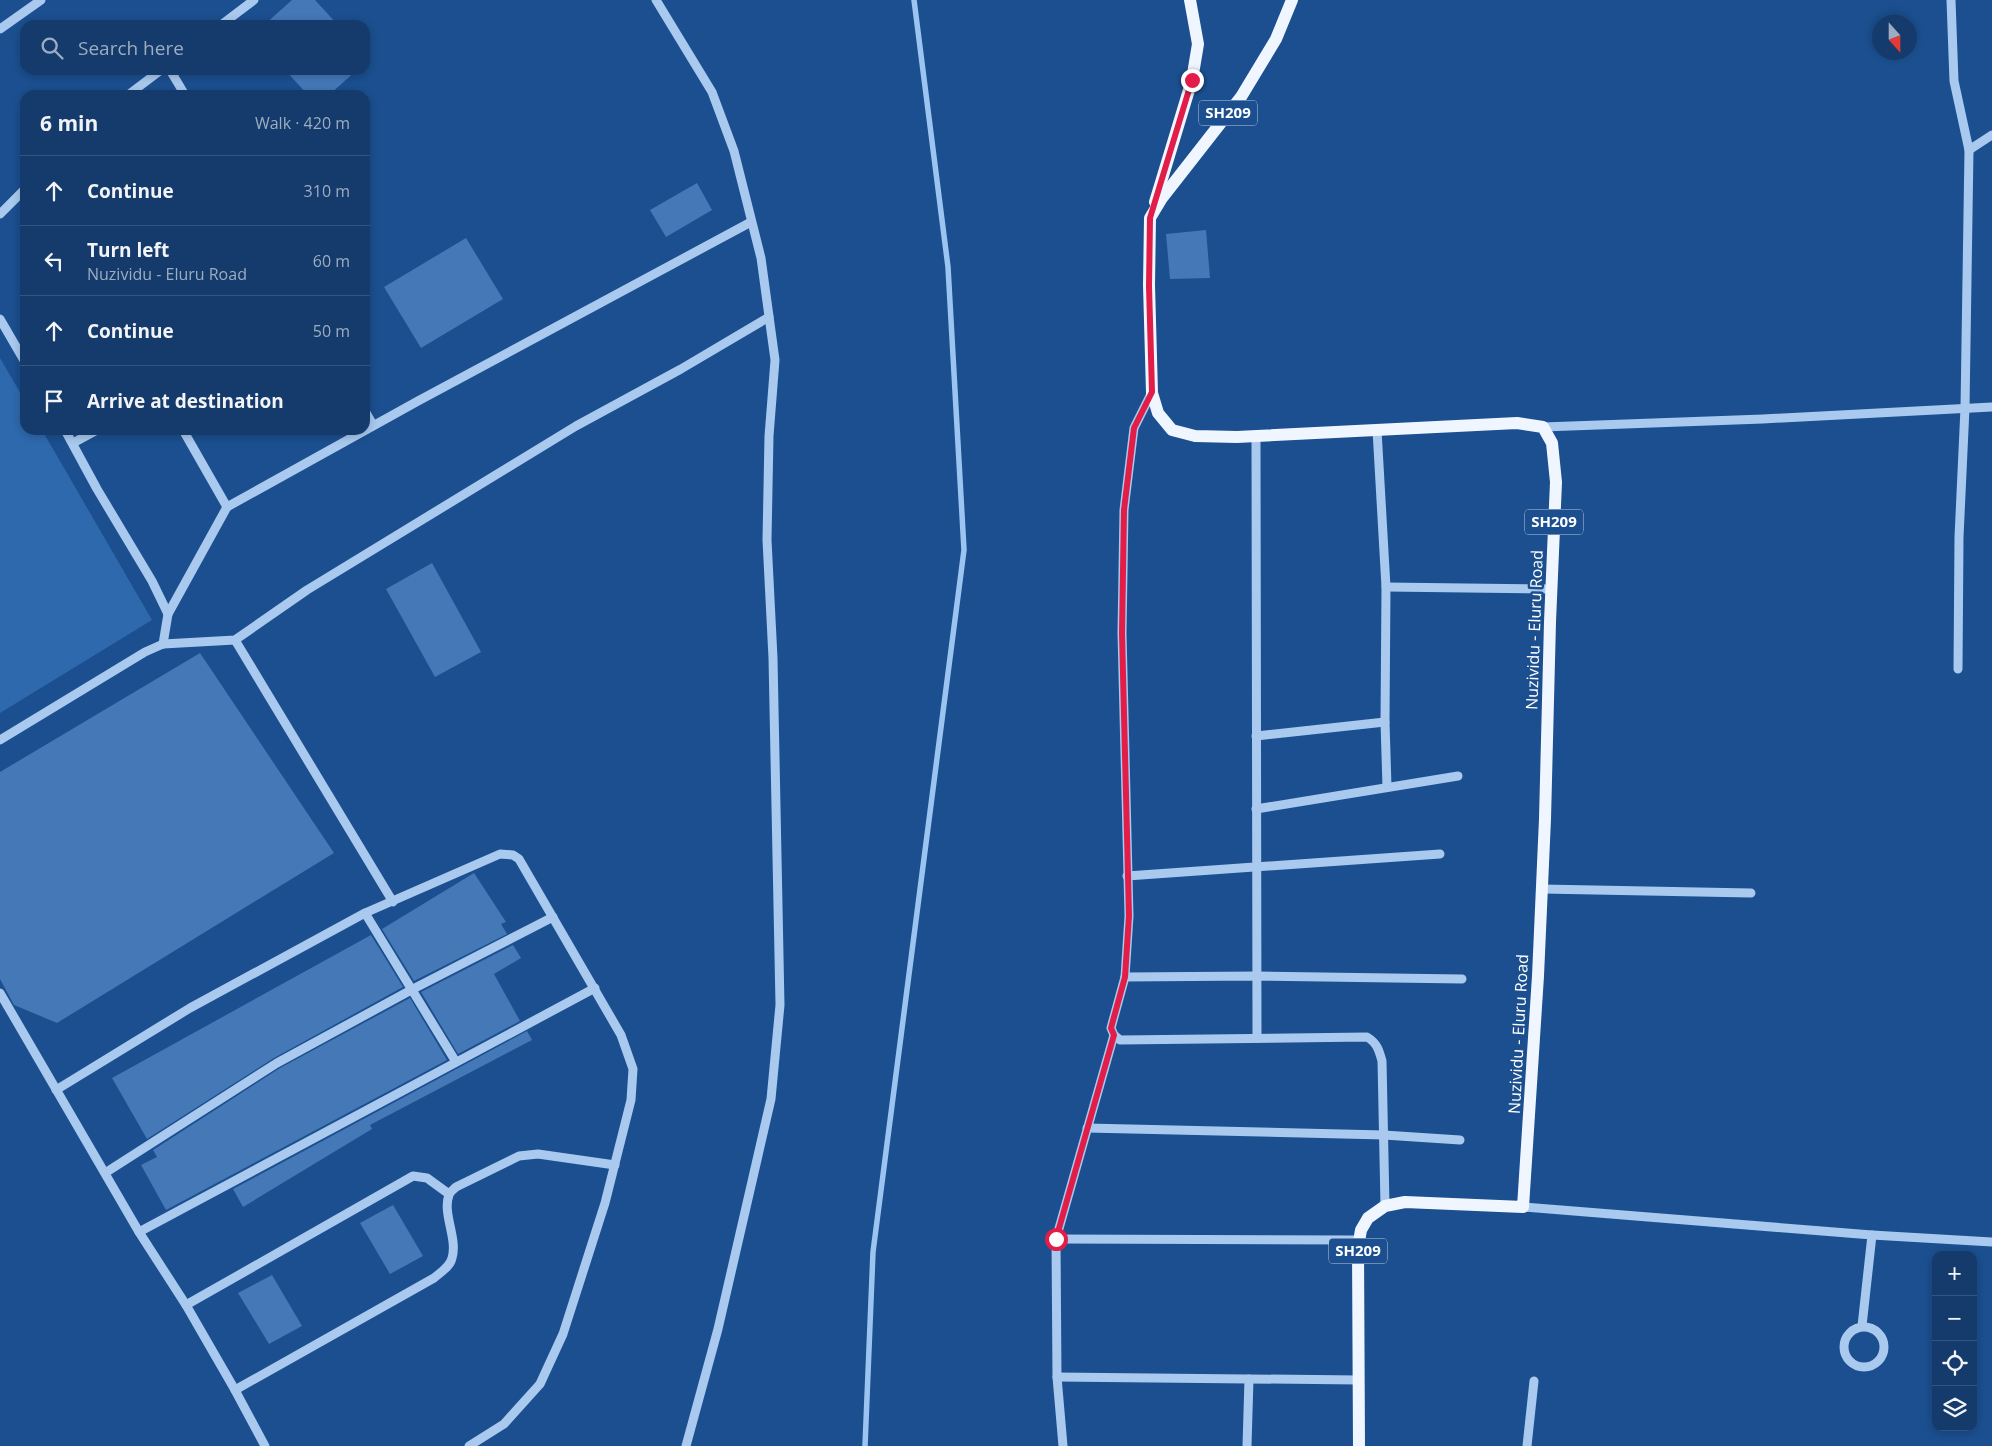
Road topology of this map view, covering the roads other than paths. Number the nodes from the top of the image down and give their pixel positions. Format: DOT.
graph roads {
  1 [pos="41,0"];
  2 [pos="254,0"];
  3 [pos="656,0"];
  4 [pos="1190,0"];
  5 [pos="1292,0"];
  6 [pos="1951,0"];
  7 [pos="228,20"];
  8 [pos="0,29"];
  9 [pos="154,75"];
  10 [pos="173,75"];
  11 [pos="135,90"];
  12 [pos="182,90"];
  13 [pos="1992,135"];
  14 [pos="1969,150"];
  15 [pos="20,195"];
  16 [pos="0,214"];
  17 [pos="1150,218"];
  18 [pos="751,222"];
  19 [pos="769,317"];
  20 [pos="0,319"];
  21 [pos="20,353"];
  22 [pos="1152,392"];
  23 [pos="1992,407"];
  24 [pos="1966,408"];
  25 [pos="370,418"];
  26 [pos="374,425"];
  27 [pos="370,427"];
  28 [pos="1543,427"];
  29 [pos="1377,430"];
  30 [pos="68,435"];
  31 [pos="88,435"];
  32 [pos="186,435"];
  33 [pos="356,435"];
  34 [pos="1256,436"];
  35 [pos="73,443"];
  36 [pos="227,507"];
  37 [pos="1386,587"];
  38 [pos="1551,589"];
  39 [pos="168,614"];
  40 [pos="235,640"];
  41 [pos="163,644"];
  42 [pos="1958,669"];
  43 [pos="1385,722"];
  44 [pos="1256,736"];
  45 [pos="0,740"];
  46 [pos="1458,776"];
  47 [pos="1387,787"];
  48 [pos="1256,809"];
  49 [pos="1440,854"];
  50 [pos="1256,866"];
  51 [pos="1127,876"];
  52 [pos="1542,889"];
  53 [pos="1751,893"];
  54 [pos="393,902"];
  55 [pos="365,913"];
  56 [pos="553,917"];
  57 [pos="1257,976"];
  58 [pos="1125,977"];
  59 [pos="1462,978"];
  60 [pos="594,988"];
  61 [pos="413,990"];
  62 [pos="0,993"];
  63 [pos="1114,1035"];
  64 [pos="1258,1038"];
  65 [pos="456,1062"];
  66 [pos="56,1090"];
  67 [pos="1087,1128"];
  68 [pos="1384,1135"];
  69 [pos="1460,1140"];
  70 [pos="615,1165"];
  71 [pos="105,1173"];
  72 [pos="449,1194"];
  73 [pos="1385,1206"];
  74 [pos="1523,1208"];
  75 [pos="139,1232"];
  76 [pos="1872,1235"];
  77 [pos="1056,1239"];
  78 [pos="1359,1240"];
  79 [pos="1992,1242"];
  80 [pos="186,1305"];
  81 [pos="1862,1326"];
  82 [pos="1057,1377"];
  83 [pos="1248,1379"];
  84 [pos="1359,1380"];
  85 [pos="1534,1381"];
  86 [pos="235,1390"];
  87 [pos="265,1446"];
  88 [pos="469,1446"];
  89 [pos="686,1446"];
  90 [pos="1063,1446"];
  91 [pos="1247,1446"];
  92 [pos="1359,1446"];
  93 [pos="1527,1446"];
  1 -- 8 [label="street"];
  2 -- 7 [label="street"];
  3 -- 18 [label="street"];
  4 -- 17 [label="main road"];
  5 -- 17 [label="main road, SH209"];
  6 -- 14 [label="street"];
  9 -- 11 [label="street"];
  10 -- 12 [label="street"];
  13 -- 14 [label="street"];
  14 -- 24 [label="street"];
  15 -- 16 [label="street"];
  17 -- 22 [label="main road"];
  18 -- 19 [label="street"];
  18 -- 26 [label="street"];
  19 -- 40 [label="street"];
  19 -- 89 [label="street"];
  20 -- 21 [label="street"];
  22 -- 34 [label="main road"];
  22 -- 51 [label="street"];
  23 -- 24 [label="street"];
  24 -- 28 [label="street"];
  24 -- 42 [label="street"];
  25 -- 26 [label="street"];
  26 -- 27 [label="street"];
  28 -- 29 [label="main road"];
  28 -- 38 [label="main road, Nuzividu - Eluru Road / SH209"];
  29 -- 34 [label="main road"];
  29 -- 37 [label="street"];
  30 -- 35 [label="street"];
  31 -- 35 [label="street"];
  32 -- 36 [label="street"];
  33 -- 36 [label="street"];
  34 -- 44 [label="street"];
  35 -- 39 [label="street"];
  36 -- 39 [label="street"];
  37 -- 38 [label="street"];
  37 -- 43 [label="street"];
  38 -- 52 [label="main road, Nuzividu - Eluru Road / SH209"];
  39 -- 41 [label="street"];
  40 -- 41 [label="street"];
  40 -- 54 [label="street"];
  41 -- 45 [label="street"];
  43 -- 44 [label="street"];
  43 -- 47 [label="street"];
  44 -- 48 [label="street"];
  46 -- 47 [label="street"];
  47 -- 48 [label="street"];
  48 -- 50 [label="street"];
  49 -- 50 [label="street"];
  50 -- 51 [label="street"];
  50 -- 57 [label="street"];
  51 -- 58 [label="street"];
  52 -- 53 [label="street"];
  52 -- 74 [label="main road, Nuzividu - Eluru Road / SH209"];
  54 -- 55 [label="street"];
  54 -- 56 [label="street"];
  55 -- 61 [label="street"];
  55 -- 66 [label="street"];
  56 -- 60 [label="street"];
  56 -- 61 [label="street"];
  57 -- 58 [label="street"];
  57 -- 59 [label="street"];
  57 -- 64 [label="street"];
  58 -- 63 [label="street"];
  60 -- 65 [label="street"];
  60 -- 70 [label="street"];
  61 -- 65 [label="street"];
  61 -- 71 [label="street"];
  62 -- 66 [label="street"];
  63 -- 64 [label="street"];
  63 -- 67 [label="street"];
  64 -- 68 [label="street"];
  65 -- 75 [label="street"];
  66 -- 71 [label="street"];
  67 -- 68 [label="street"];
  67 -- 77 [label="street"];
  68 -- 69 [label="street"];
  68 -- 73 [label="street"];
  70 -- 72 [label="street"];
  70 -- 88 [label="street"];
  71 -- 75 [label="street"];
  72 -- 80 [label="street"];
  72 -- 86 [label="street"];
  73 -- 74 [label="main road"];
  73 -- 78 [label="main road, SH209"];
  74 -- 76 [label="street"];
  75 -- 80 [label="street"];
  76 -- 79 [label="street"];
  76 -- 81 [label="street"];
  77 -- 78 [label="street"];
  77 -- 82 [label="street"];
  78 -- 84 [label="main road, SH209"];
  80 -- 86 [label="street"];
  81 -- 81 [label="street"];
  82 -- 83 [label="street"];
  82 -- 90 [label="street"];
  83 -- 84 [label="street"];
  83 -- 91 [label="street"];
  84 -- 92 [label="main road, SH209"];
  85 -- 93 [label="street"];
  86 -- 87 [label="street"];
}
